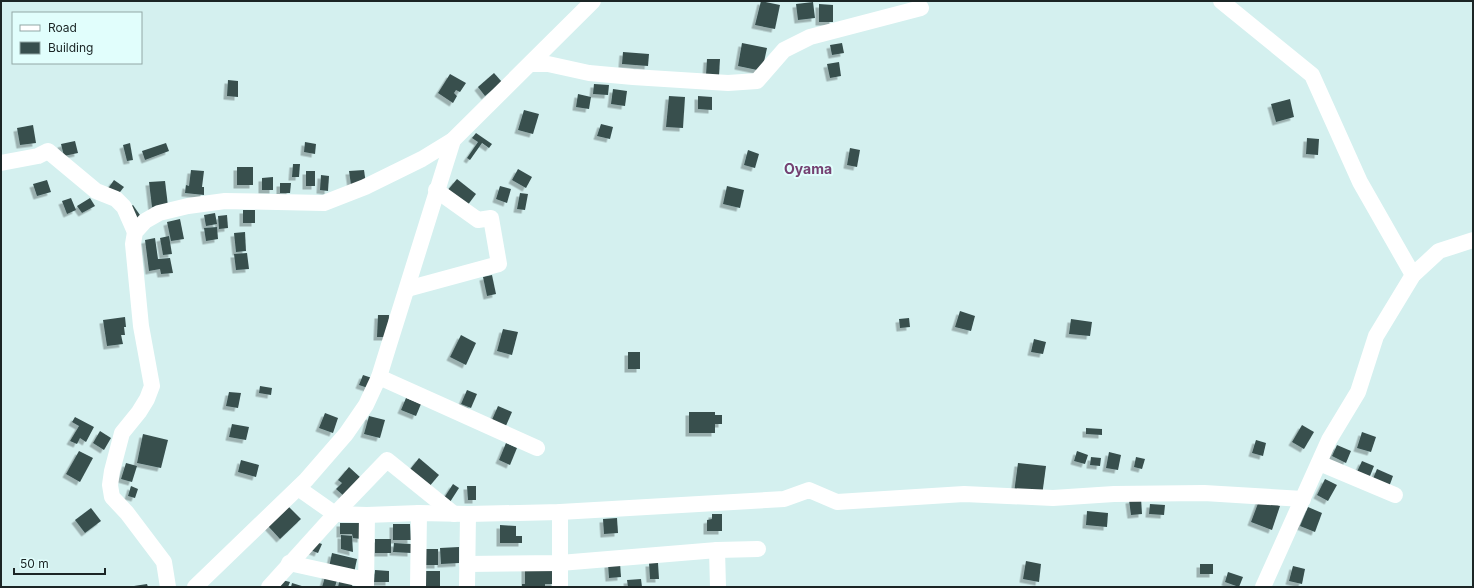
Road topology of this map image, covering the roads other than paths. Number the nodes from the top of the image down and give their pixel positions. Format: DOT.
graph roads {
  1 [pos="593,1"];
  2 [pos="1221,1"];
  3 [pos="921,8"];
  4 [pos="531,64"];
  5 [pos="453,140"];
  6 [pos="1,163"];
  7 [pos="436,190"];
  8 [pos="135,232"];
  9 [pos="1473,240"];
  10 [pos="1413,275"];
  11 [pos="407,289"];
  12 [pos="380,377"];
  13 [pos="537,448"];
  14 [pos="1319,462"];
  15 [pos="298,488"];
  16 [pos="1395,495"];
  17 [pos="1303,499"];
  18 [pos="560,512"];
  19 [pos="419,513"];
  20 [pos="335,514"];
  21 [pos="461,514"];
  22 [pos="367,515"];
  23 [pos="758,549"];
  24 [pos="717,550"];
  25 [pos="289,563"];
  26 [pos="560,563"];
  27 [pos="467,564"];
  28 [pos="366,584"];
  29 [pos="168,587"];
  30 [pos="195,587"];
  31 [pos="269,587"];
  32 [pos="418,587"];
  33 [pos="467,587"];
  34 [pos="560,587"];
  35 [pos="718,587"];
  36 [pos="1263,587"];
  1 -- 4 [label="street"];
  2 -- 10 [label="street"];
  3 -- 4 [label="street"];
  4 -- 5 [label="street"];
  5 -- 7 [label="street"];
  5 -- 8 [label="street"];
  6 -- 8 [label="street"];
  7 -- 11 [label="street"];
  7 -- 11 [label="street"];
  8 -- 29 [label="street"];
  9 -- 10 [label="street"];
  10 -- 14 [label="street"];
  11 -- 12 [label="street"];
  12 -- 13 [label="street"];
  12 -- 15 [label="street"];
  14 -- 16 [label="street"];
  14 -- 17 [label="street"];
  15 -- 20 [label="street"];
  15 -- 30 [label="street"];
  17 -- 18 [label="street"];
  17 -- 36 [label="street"];
  18 -- 21 [label="street"];
  18 -- 26 [label="street"];
  19 -- 21 [label="street"];
  19 -- 22 [label="street"];
  19 -- 32 [label="street"];
  20 -- 21 [label="street"];
  20 -- 22 [label="street"];
  20 -- 25 [label="street"];
  21 -- 27 [label="street"];
  22 -- 28 [label="street"];
  23 -- 24 [label="street"];
  24 -- 26 [label="street"];
  24 -- 35 [label="street"];
  25 -- 28 [label="street"];
  25 -- 31 [label="street"];
  26 -- 27 [label="street"];
  26 -- 34 [label="street"];
  27 -- 33 [label="street"];
}
